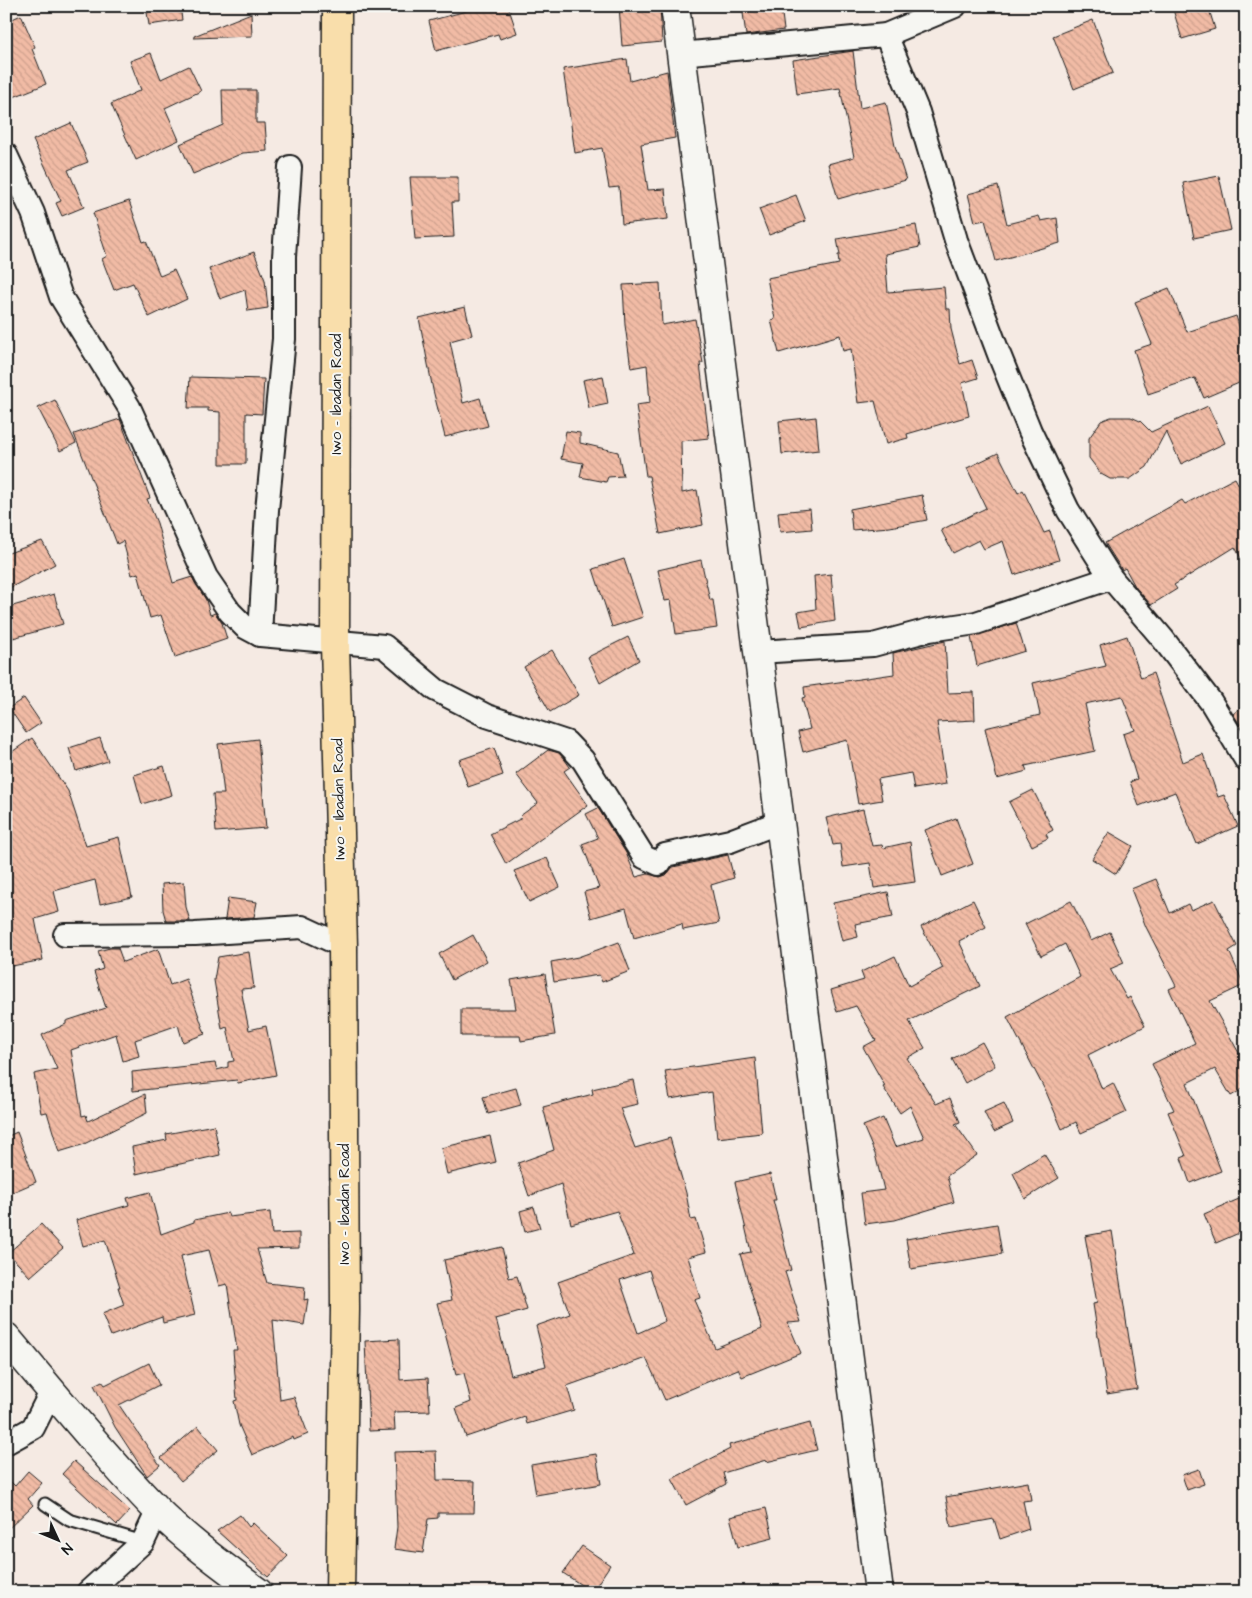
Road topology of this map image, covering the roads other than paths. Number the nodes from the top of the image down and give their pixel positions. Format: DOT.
graph roads {
  1 [pos="337,6"];
  2 [pos="674,6"];
  3 [pos="955,6"];
  4 [pos="886,35"];
  5 [pos="680,54"];
  6 [pos="6,155"];
  7 [pos="290,167"];
  8 [pos="1111,578"];
  9 [pos="260,635"];
  10 [pos="336,644"];
  11 [pos="758,652"];
  12 [pos="1246,760"];
  13 [pos="780,822"];
  14 [pos="65,935"];
  15 [pos="343,946"];
  16 [pos="6,1337"];
  17 [pos="52,1390"];
  18 [pos="6,1444"];
  19 [pos="45,1504"];
  20 [pos="158,1510"];
  21 [pos="143,1542"];
  22 [pos="88,1592"];
  23 [pos="258,1592"];
  24 [pos="340,1592"];
  25 [pos="879,1592"];
  1 -- 10 [label="main road, Iwo - Ibadan Road"];
  2 -- 5 [label="street"];
  3 -- 4 [label="street"];
  4 -- 5 [label="street"];
  4 -- 8 [label="street"];
  5 -- 11 [label="street"];
  6 -- 9 [label="street"];
  7 -- 9 [label="street"];
  8 -- 11 [label="street"];
  8 -- 12 [label="street"];
  9 -- 10 [label="street"];
  10 -- 13 [label="street"];
  10 -- 15 [label="main road, Iwo - Ibadan Road"];
  11 -- 13 [label="street"];
  13 -- 25 [label="street"];
  14 -- 15 [label="street"];
  15 -- 24 [label="main road, Iwo - Ibadan Road"];
  16 -- 17 [label="street"];
  17 -- 18 [label="street"];
  17 -- 20 [label="street"];
  19 -- 21 [label="lane"];
  20 -- 21 [label="street"];
  20 -- 23 [label="street"];
  21 -- 22 [label="street"];
}
